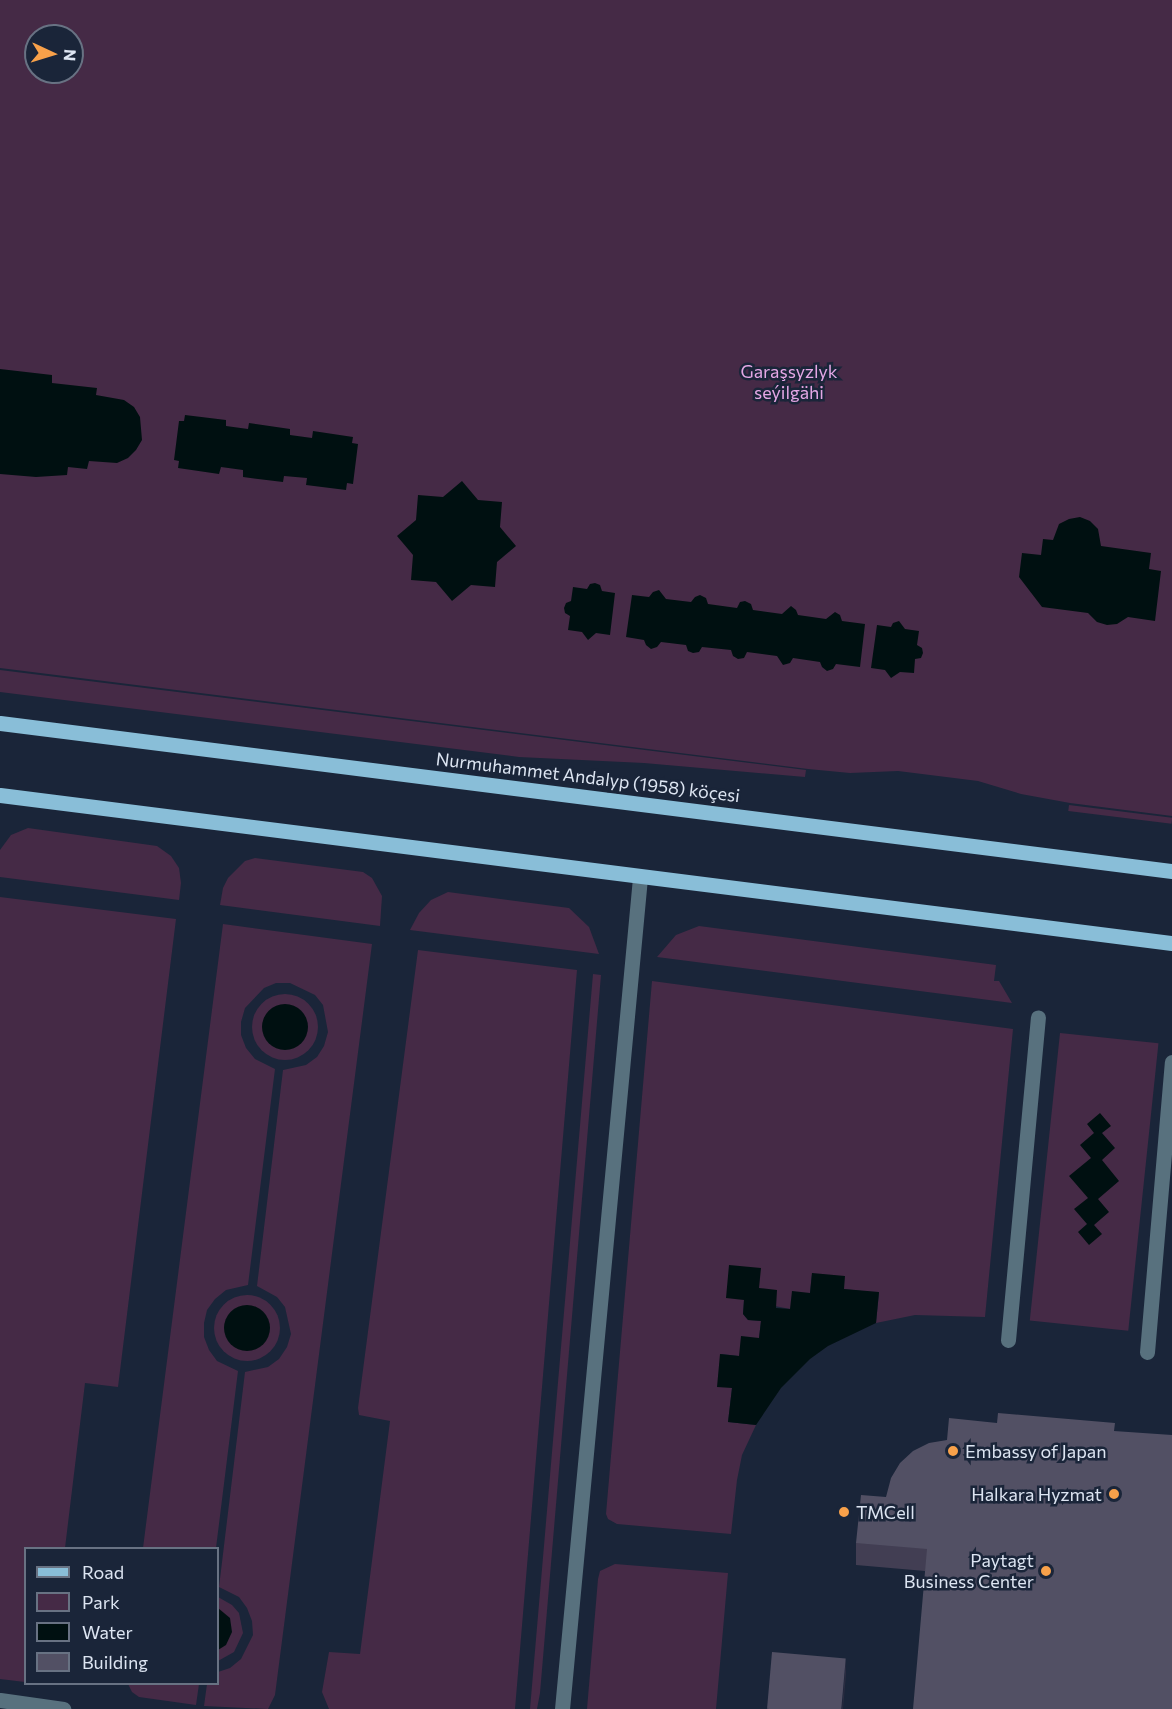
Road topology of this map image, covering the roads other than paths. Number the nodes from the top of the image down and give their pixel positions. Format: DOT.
graph roads {
  1 [pos="0,723"];
  2 [pos="0,795"];
  3 [pos="1172,871"];
  4 [pos="640,876"];
  5 [pos="1172,944"];
  6 [pos="1038,1017"];
  7 [pos="1172,1062"];
  8 [pos="1008,1340"];
  9 [pos="1147,1352"];
  10 [pos="0,1700"];
  11 [pos="63,1709"];
  12 [pos="562,1709"];
  1 -- 3 [label="main road, Nurmuhammet Andalyp (1958) köçesi"];
  2 -- 4 [label="main road"];
  4 -- 5 [label="main road"];
  4 -- 12 [label="street"];
  6 -- 8 [label="street"];
  7 -- 9 [label="street"];
  10 -- 11 [label="street"];
}
